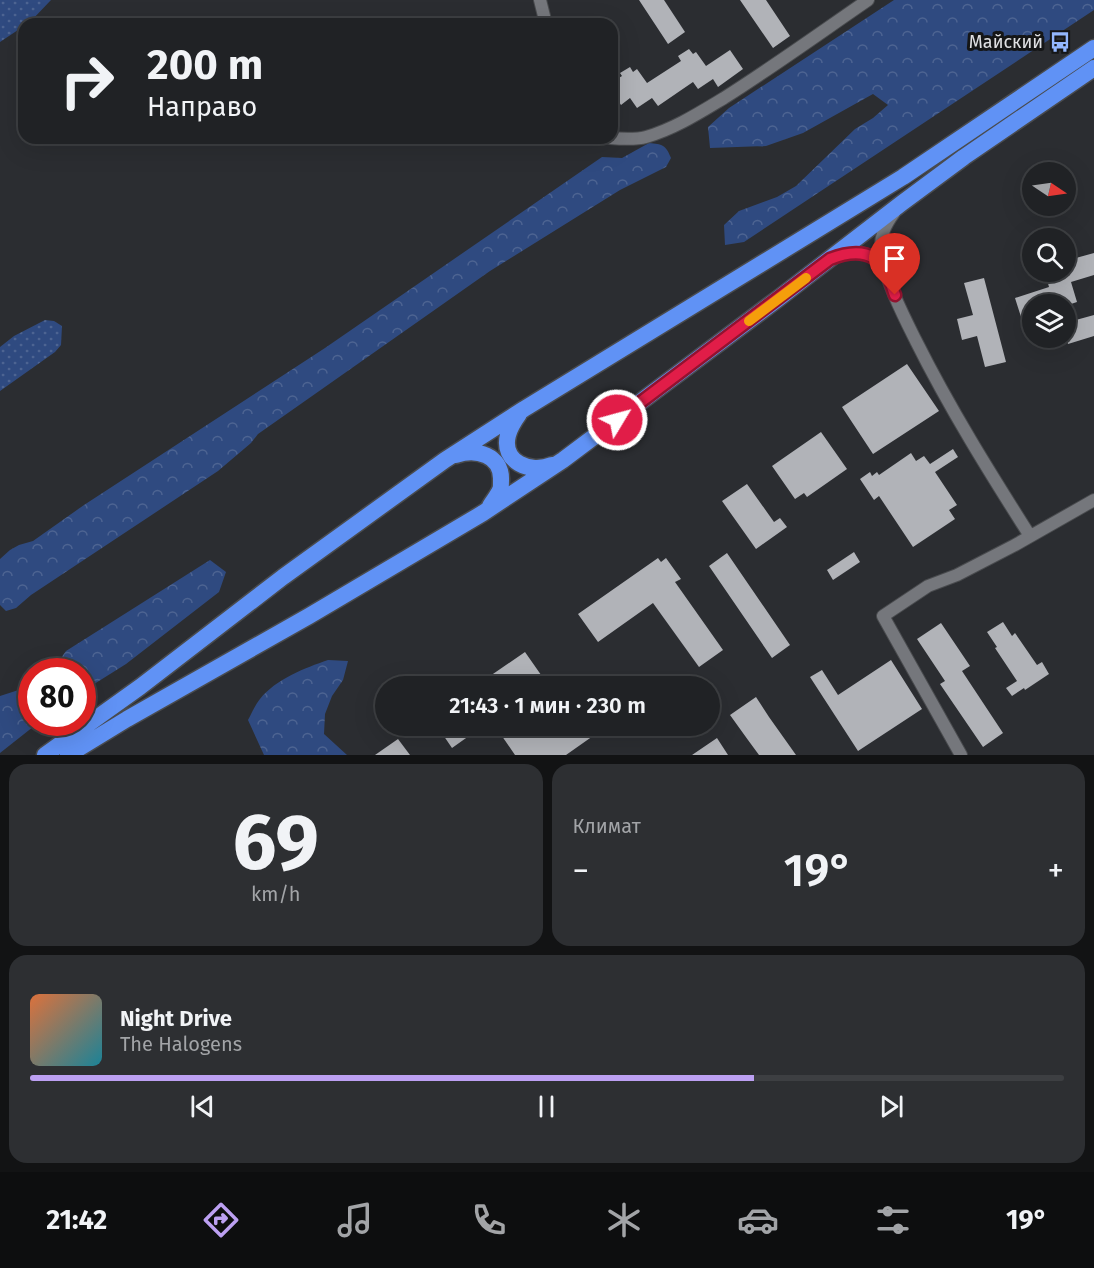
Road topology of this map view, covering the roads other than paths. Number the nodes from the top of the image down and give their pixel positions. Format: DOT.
graph roads {
  1 [pos="540,0"];
  2 [pos="868,0"];
  3 [pos="544,18"];
  4 [pos="1094,48"];
  5 [pos="1094,68"];
  6 [pos="618,138"];
  7 [pos="902,203"];
  8 [pos="830,259"];
  9 [pos="886,271"];
  10 [pos="524,409"];
  11 [pos="445,460"];
  12 [pos="563,460"];
  13 [pos="1094,500"];
  14 [pos="483,513"];
  15 [pos="1030,536"];
  16 [pos="45,755"];
  17 [pos="68,755"];
  18 [pos="961,755"];
  1 -- 3 [label="street"];
  2 -- 6 [label="street"];
  4 -- 10 [label="highway"];
  5 -- 7 [label="highway"];
  7 -- 8 [label="highway"];
  7 -- 9 [label="street"];
  8 -- 9 [label="street"];
  8 -- 12 [label="highway"];
  9 -- 15 [label="street"];
  10 -- 11 [label="highway"];
  10 -- 12 [label="highway"];
  11 -- 14 [label="highway"];
  11 -- 16 [label="highway"];
  12 -- 14 [label="highway"];
  13 -- 15 [label="street"];
  14 -- 17 [label="highway"];
  15 -- 18 [label="street"];
}
